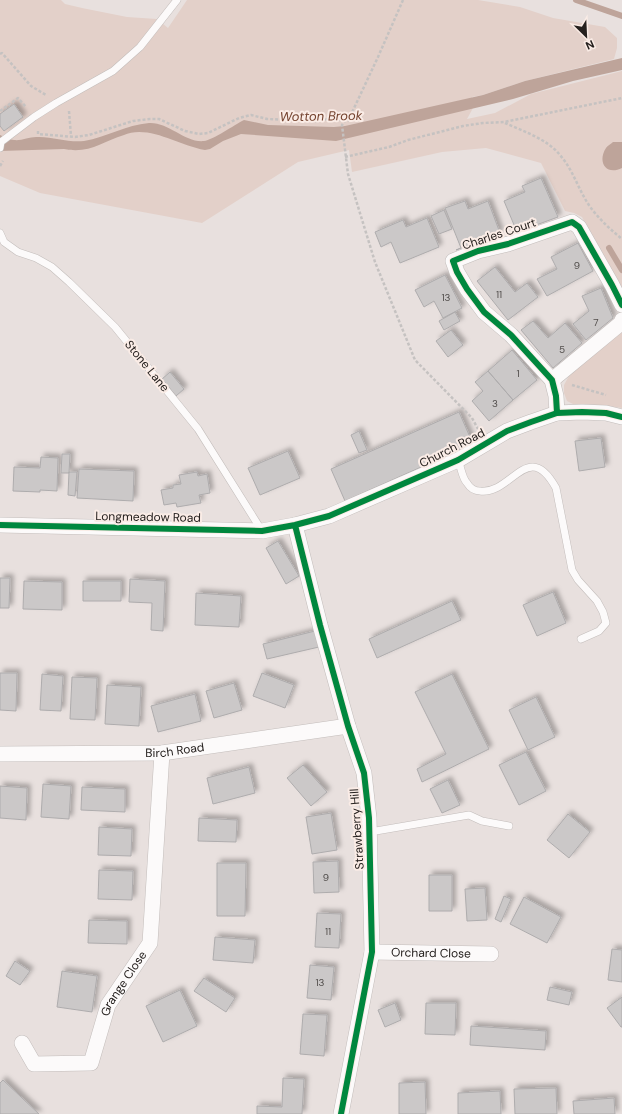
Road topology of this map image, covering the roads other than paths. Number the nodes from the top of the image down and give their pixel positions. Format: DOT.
graph roads {
  1 [pos="177,0"];
  2 [pos="0,148"];
  3 [pos="0,233"];
  4 [pos="622,305"];
  5 [pos="622,320"];
  6 [pos="553,384"];
  7 [pos="558,413"];
  8 [pos="622,417"];
  9 [pos="458,460"];
  10 [pos="0,525"];
  11 [pos="295,525"];
  12 [pos="262,531"];
  13 [pos="581,639"];
  14 [pos="348,726"];
  15 [pos="162,753"];
  16 [pos="0,754"];
  17 [pos="509,826"];
  18 [pos="370,832"];
  19 [pos="372,952"];
  20 [pos="491,954"];
  21 [pos="22,1043"];
  22 [pos="341,1114"];
  1 -- 2 [label="lane"];
  3 -- 12 [label="lane, Stone Lane"];
  4 -- 6 [label="street, Charles Court"];
  5 -- 6 [label="street"];
  6 -- 7 [label="street"];
  7 -- 8 [label="street, Church Road"];
  7 -- 9 [label="street, Church Road"];
  9 -- 11 [label="street, Church Road"];
  9 -- 13 [label="lane"];
  10 -- 12 [label="street, Longmeadow Road"];
  11 -- 12 [label="street, Longmeadow Road"];
  11 -- 14 [label="street, Strawberry Hill"];
  14 -- 15 [label="street, Birch Road"];
  14 -- 18 [label="street, Strawberry Hill"];
  15 -- 16 [label="street, Birch Road"];
  15 -- 21 [label="street, Grange Close"];
  17 -- 18 [label="lane"];
  18 -- 19 [label="street, Strawberry Hill"];
  19 -- 20 [label="street, Orchard Close"];
  19 -- 22 [label="street, Strawberry Hill"];
}
